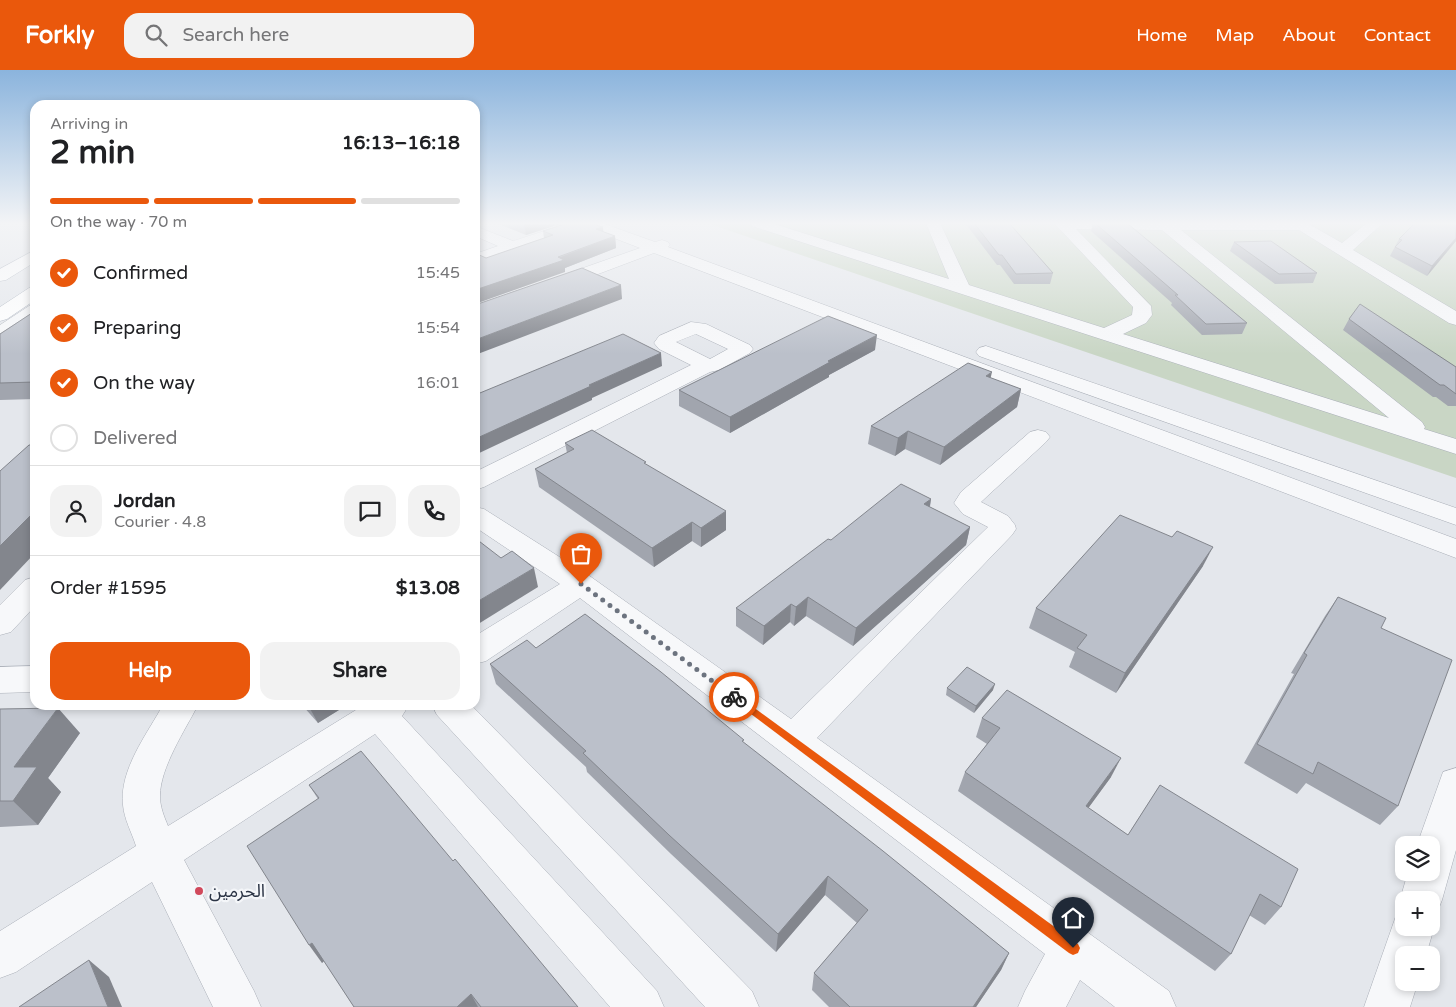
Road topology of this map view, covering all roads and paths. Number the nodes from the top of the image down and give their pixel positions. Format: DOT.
graph roads {
  1 [pos="15,267"];
  2 [pos="602,267"];
  3 [pos="705,267"];
  4 [pos="750,267"];
  5 [pos="893,267"];
  6 [pos="952,267"];
  7 [pos="1104,267"];
  8 [pos="1217,267"];
  9 [pos="1368,267"];
  10 [pos="0,276"];
  11 [pos="962,289"];
  12 [pos="537,290"];
  13 [pos="30,300"];
  14 [pos="30,302"];
  15 [pos="0,315"];
  16 [pos="1456,320"];
  17 [pos="0,334"];
  18 [pos="1105,335"];
  19 [pos="707,365"];
  20 [pos="1425,437"];
  21 [pos="1038,438"];
  22 [pos="1456,447"];
  23 [pos="480,479"];
  24 [pos="480,518"];
  25 [pos="1456,518"];
  26 [pos="1456,549"];
  27 [pos="581,584"];
  28 [pos="30,592"];
  29 [pos="0,624"];
  30 [pos="480,649"];
  31 [pos="30,679"];
  32 [pos="0,680"];
  33 [pos="178,710"];
  34 [pos="385,710"];
  35 [pos="454,710"];
  36 [pos="792,740"];
  37 [pos="1456,784"];
  38 [pos="1440,836"];
  39 [pos="159,854"];
  40 [pos="1073,948"];
  41 [pos="0,956"];
  42 [pos="1395,983"];
  43 [pos="238,1007"];
  44 [pos="641,1007"];
  45 [pos="736,1007"];
  46 [pos="1041,1007"];
  47 [pos="1153,1007"];
  48 [pos="1387,1007"];
  1 -- 10 [label="main road"];
  2 -- 12 [label="street"];
  3 -- 26 [label="street"];
  4 -- 25 [label="street"];
  5 -- 11 [label="street"];
  6 -- 11 [label="street"];
  7 -- 18 [label="street"];
  8 -- 20 [label="street"];
  9 -- 16 [label="street"];
  11 -- 18 [label="street"];
  13 -- 15 [label="main road"];
  14 -- 17 [label="street"];
  18 -- 20 [label="street"];
  19 -- 23 [label="street"];
  20 -- 22 [label="street"];
  21 -- 36 [label="street"];
  24 -- 27 [label="street"];
  27 -- 30 [label="street"];
  27 -- 36 [label="street"];
  28 -- 29 [label="street"];
  31 -- 32 [label="street"];
  33 -- 39 [label="street"];
  34 -- 39 [label="street"];
  34 -- 44 [label="street"];
  35 -- 45 [label="street"];
  36 -- 40 [label="street"];
  37 -- 38 [label="street"];
  39 -- 41 [label="street"];
  39 -- 43 [label="street"];
  40 -- 46 [label="street"];
  40 -- 47 [label="street"];
  42 -- 48 [label="street"];
}
